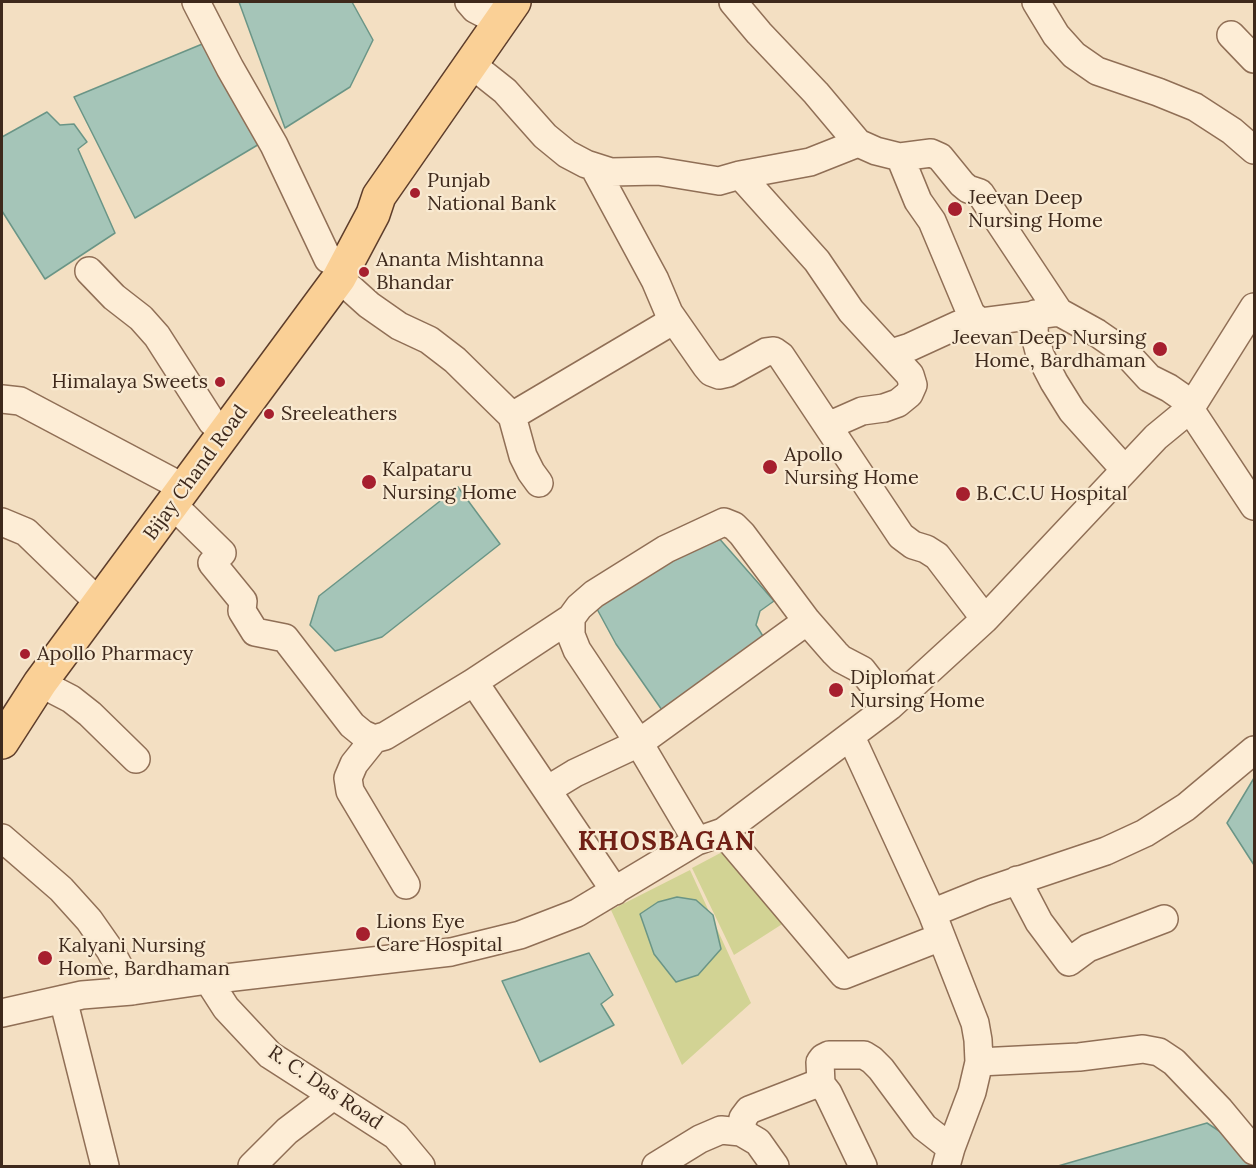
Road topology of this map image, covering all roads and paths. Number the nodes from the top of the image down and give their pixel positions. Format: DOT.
graph roads {
  1 [pos="196,2"];
  2 [pos="469,2"];
  3 [pos="733,2"];
  4 [pos="1036,2"];
  5 [pos="507,12"];
  6 [pos="1231,35"];
  7 [pos="1254,59"];
  8 [pos="471,64"];
  9 [pos="858,143"];
  10 [pos="1254,150"];
  11 [pos="900,157"];
  12 [pos="594,167"];
  13 [pos="740,175"];
  14 [pos="333,269"];
  15 [pos="88,271"];
  16 [pos="1254,307"];
  17 [pos="669,313"];
  18 [pos="1047,313"];
  19 [pos="981,323"];
  20 [pos="891,353"];
  21 [pos="2,399"];
  22 [pos="1191,407"];
  23 [pos="512,416"];
  24 [pos="212,422"];
  25 [pos="828,426"];
  26 [pos="1125,470"];
  27 [pos="540,483"];
  28 [pos="172,493"];
  29 [pos="1254,506"];
  30 [pos="2,522"];
  31 [pos="88,592"];
  32 [pos="571,618"];
  33 [pos="985,619"];
  34 [pos="807,621"];
  35 [pos="474,682"];
  36 [pos="40,683"];
  37 [pos="890,706"];
  38 [pos="2,715"];
  39 [pos="851,737"];
  40 [pos="374,739"];
  41 [pos="2,742"];
  42 [pos="639,743"];
  43 [pos="1254,750"];
  44 [pos="136,759"];
  45 [pos="547,790"];
  46 [pos="723,832"];
  47 [pos="2,838"];
  48 [pos="698,841"];
  49 [pos="1017,880"];
  50 [pos="406,885"];
  51 [pos="615,891"];
  52 [pos="1164,919"];
  53 [pos="937,925"];
  54 [pos="208,980"];
  55 [pos="132,991"];
  56 [pos="63,999"];
  57 [pos="2,1013"];
  58 [pos="979,1062"];
  59 [pos="821,1084"];
  60 [pos="333,1096"];
  61 [pos="741,1132"];
  62 [pos="1254,1152"];
  63 [pos="949,1157"];
  64 [pos="105,1167"];
  65 [pos="252,1167"];
  66 [pos="421,1167"];
  67 [pos="656,1167"];
  68 [pos="775,1167"];
  69 [pos="863,1167"];
  1 -- 14 [label="street"];
  2 -- 5 [label="street"];
  3 -- 9 [label="street"];
  4 -- 10 [label="street"];
  5 -- 8 [label="main road, Bijay Chand Road"];
  6 -- 7 [label="street"];
  8 -- 12 [label="street"];
  8 -- 14 [label="main road, Bijay Chand Road"];
  9 -- 11 [label="street"];
  9 -- 13 [label="street"];
  11 -- 18 [label="street"];
  11 -- 19 [label="street"];
  12 -- 13 [label="street"];
  12 -- 17 [label="street"];
  13 -- 20 [label="street"];
  14 -- 23 [label="street"];
  14 -- 24 [label="main road, Bijay Chand Road"];
  14 -- 28 [label="main road, Bijay Chand Road"];
  15 -- 24 [label="street"];
  16 -- 22 [label="street"];
  17 -- 23 [label="street"];
  17 -- 25 [label="street"];
  18 -- 19 [label="street"];
  18 -- 22 [label="street"];
  18 -- 26 [label="street"];
  19 -- 20 [label="street"];
  20 -- 25 [label="street"];
  21 -- 28 [label="street"];
  22 -- 26 [label="street"];
  22 -- 29 [label="street"];
  23 -- 27 [label="street"];
  24 -- 28 [label="main road, Bijay Chand Road"];
  25 -- 33 [label="street"];
  26 -- 33 [label="street"];
  28 -- 31 [label="main road, Bijay Chand Road"];
  28 -- 36 [label="main road, Bijay Chand Road"];
  28 -- 40 [label="street"];
  30 -- 31 [label="street"];
  31 -- 38 [label="main road, Bijay Chand Road"];
  32 -- 34 [label="street"];
  32 -- 35 [label="street"];
  32 -- 42 [label="street"];
  33 -- 37 [label="street"];
  34 -- 37 [label="street"];
  34 -- 42 [label="street"];
  35 -- 40 [label="street"];
  35 -- 45 [label="street"];
  36 -- 41 [label="main road, Bijay Chand Road"];
  36 -- 44 [label="street"];
  37 -- 39 [label="street"];
  39 -- 46 [label="street"];
  39 -- 53 [label="street"];
  40 -- 50 [label="street"];
  42 -- 45 [label="street"];
  42 -- 48 [label="street"];
  43 -- 49 [label="street"];
  45 -- 51 [label="street"];
  46 -- 48 [label="street"];
  46 -- 53 [label="street"];
  47 -- 55 [label="street"];
  48 -- 51 [label="street"];
  49 -- 52 [label="street"];
  49 -- 53 [label="street"];
  51 -- 54 [label="street"];
  53 -- 58 [label="street"];
  54 -- 55 [label="street"];
  54 -- 60 [label="street, R. C. Das Road"];
  55 -- 56 [label="street"];
  56 -- 57 [label="street"];
  56 -- 64 [label="street"];
  58 -- 62 [label="street"];
  58 -- 63 [label="street"];
  59 -- 61 [label="street"];
  59 -- 63 [label="street"];
  59 -- 69 [label="street"];
  60 -- 65 [label="street"];
  60 -- 66 [label="street, R. C. Das Road"];
  61 -- 67 [label="street"];
  61 -- 68 [label="street"];
}
